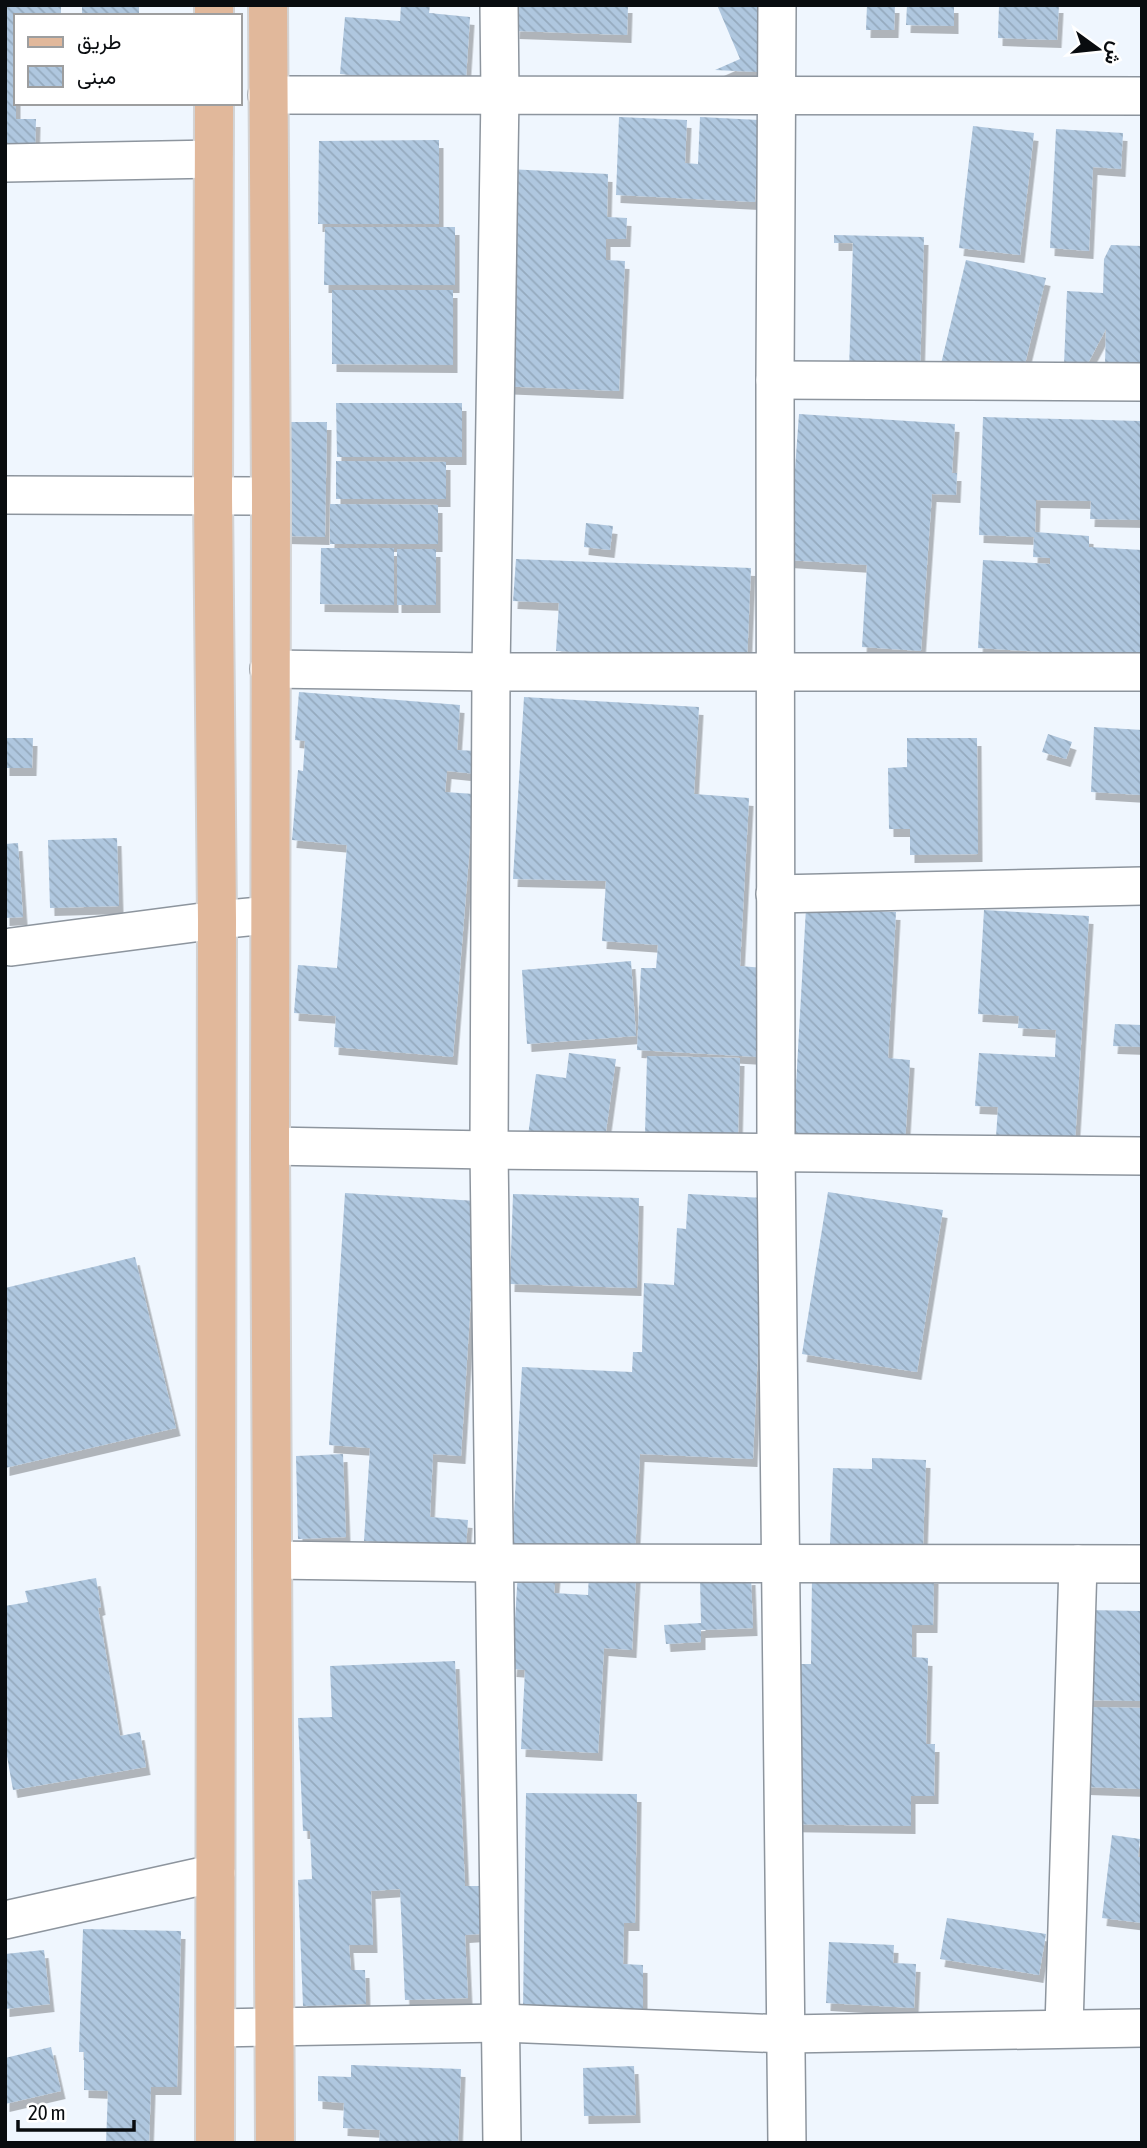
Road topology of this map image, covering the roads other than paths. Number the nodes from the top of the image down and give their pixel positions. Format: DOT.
graph roads {
  1 [pos="268,5"];
  2 [pos="499,5"];
  3 [pos="777,5"];
  4 [pos="500,94"];
  5 [pos="777,94"];
  6 [pos="267,95"];
  7 [pos="1142,96"];
  8 [pos="214,105"];
  9 [pos="214,159"];
  10 [pos="5,163"];
  11 [pos="775,380"];
  12 [pos="1142,383"];
  13 [pos="5,495"];
  14 [pos="213,496"];
  15 [pos="271,496"];
  16 [pos="269,669"];
  17 [pos="491,672"];
  18 [pos="776,672"];
  19 [pos="1142,672"];
  20 [pos="1142,886"];
  21 [pos="775,894"];
  22 [pos="269,915"];
  23 [pos="216,920"];
  24 [pos="7,948"];
  25 [pos="270,1146"];
  26 [pos="489,1150"];
  27 [pos="776,1153"];
  28 [pos="1142,1156"];
  29 [pos="272,1560"];
  30 [pos="494,1563"];
  31 [pos="781,1563"];
  32 [pos="1079,1564"];
  33 [pos="1142,1564"];
  34 [pos="216,1873"];
  35 [pos="5,1920"];
  36 [pos="501,2023"];
  37 [pos="1064,2027"];
  38 [pos="215,2028"];
  39 [pos="274,2028"];
  40 [pos="1142,2028"];
  41 [pos="786,2034"];
  42 [pos="215,2143"];
  43 [pos="275,2143"];
  44 [pos="502,2143"];
  45 [pos="787,2143"];
  1 -- 6 [label="main road"];
  2 -- 4 [label="street"];
  3 -- 5 [label="street"];
  4 -- 5 [label="street"];
  4 -- 6 [label="street"];
  4 -- 17 [label="street"];
  5 -- 7 [label="street"];
  5 -- 11 [label="street"];
  6 -- 15 [label="main road"];
  8 -- 9 [label="main road"];
  9 -- 10 [label="street"];
  9 -- 14 [label="main road"];
  11 -- 12 [label="street"];
  11 -- 18 [label="street"];
  13 -- 14 [label="street"];
  14 -- 15 [label="street"];
  14 -- 23 [label="main road"];
  15 -- 16 [label="main road"];
  16 -- 17 [label="street"];
  16 -- 22 [label="main road"];
  17 -- 18 [label="street"];
  17 -- 26 [label="street"];
  18 -- 19 [label="street"];
  18 -- 21 [label="street"];
  20 -- 21 [label="street"];
  21 -- 27 [label="street"];
  22 -- 23 [label="street"];
  22 -- 25 [label="main road"];
  23 -- 24 [label="street"];
  23 -- 34 [label="main road"];
  25 -- 26 [label="street"];
  25 -- 29 [label="main road"];
  26 -- 27 [label="street"];
  26 -- 30 [label="street"];
  27 -- 28 [label="street"];
  27 -- 31 [label="street"];
  29 -- 30 [label="street"];
  29 -- 39 [label="main road"];
  30 -- 31 [label="street"];
  30 -- 36 [label="street"];
  31 -- 32 [label="street"];
  31 -- 41 [label="street"];
  32 -- 33 [label="street"];
  32 -- 37 [label="street"];
  34 -- 35 [label="street"];
  34 -- 38 [label="main road"];
  36 -- 39 [label="street"];
  36 -- 41 [label="street"];
  36 -- 44 [label="street"];
  37 -- 40 [label="street"];
  37 -- 41 [label="street"];
  38 -- 39 [label="street"];
  38 -- 42 [label="main road"];
  39 -- 43 [label="main road"];
  41 -- 45 [label="street"];
}
